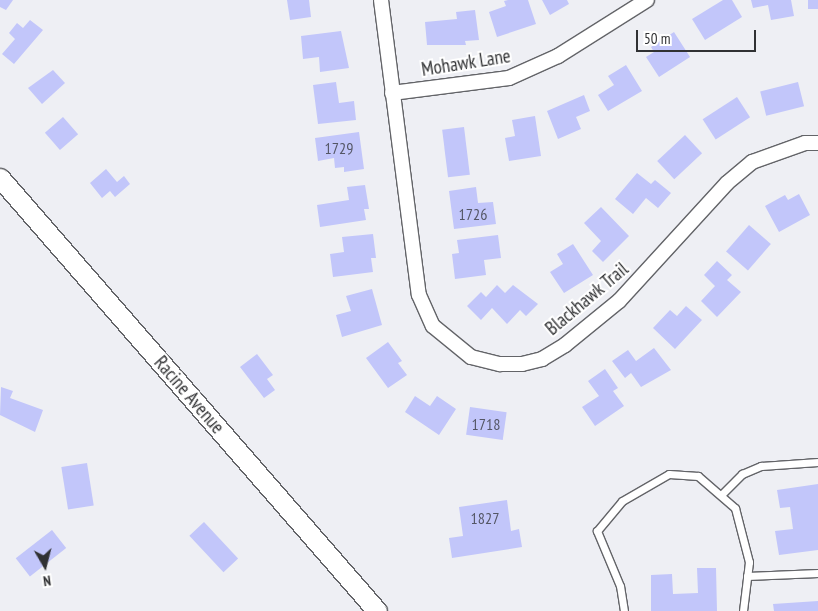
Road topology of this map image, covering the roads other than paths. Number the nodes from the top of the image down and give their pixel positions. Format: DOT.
graph roads {
  1 [pos="381,0"];
  2 [pos="647,0"];
  3 [pos="392,92"];
  4 [pos="818,142"];
  5 [pos="0,178"];
  6 [pos="818,462"];
  7 [pos="721,496"];
  8 [pos="818,572"];
  9 [pos="747,576"];
  10 [pos="377,611"];
  11 [pos="624,611"];
  12 [pos="743,611"];
  1 -- 3 [label="street, Blackhawk Trail"];
  2 -- 3 [label="street, Mohawk Lane"];
  3 -- 4 [label="street, Blackhawk Trail"];
  5 -- 10 [label="main road, Racine Avenue"];
  6 -- 7 [label="lane"];
  7 -- 9 [label="lane"];
  7 -- 11 [label="lane"];
  8 -- 9 [label="lane"];
  9 -- 12 [label="lane"];
}
